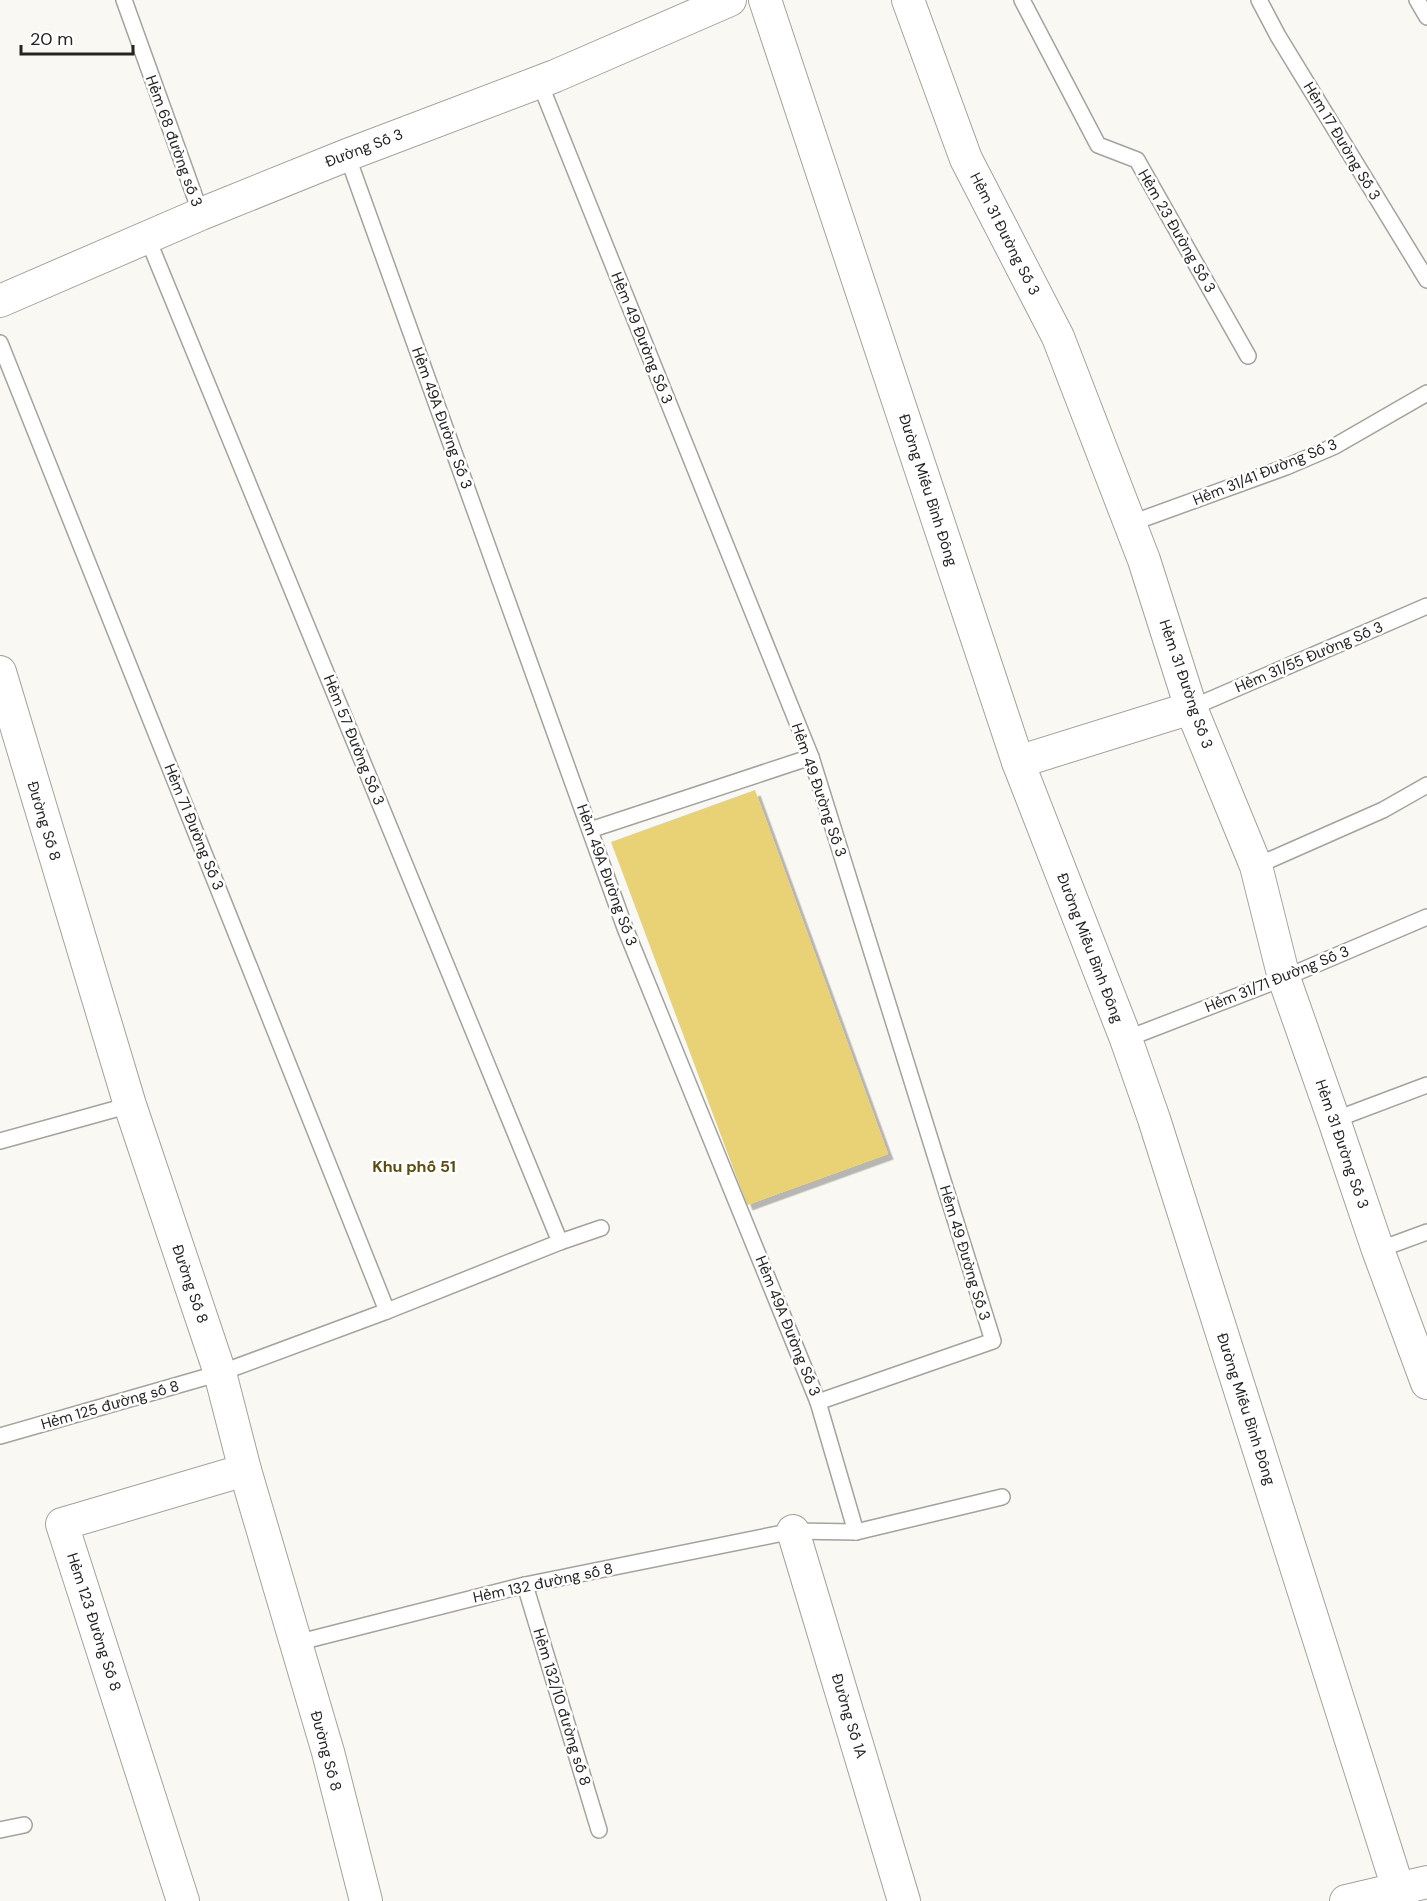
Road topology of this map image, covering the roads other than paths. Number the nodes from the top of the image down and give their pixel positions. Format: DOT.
graph roads {
  1 [pos="124,0"];
  2 [pos="730,0"];
  3 [pos="765,0"];
  4 [pos="908,0"];
  5 [pos="1022,0"];
  6 [pos="1259,0"];
  7 [pos="1417,0"];
  8 [pos="1427,17"];
  9 [pos="538,81"];
  10 [pos="347,154"];
  11 [pos="201,214"];
  12 [pos="147,237"];
  13 [pos="1427,280"];
  14 [pos="0,300"];
  15 [pos="0,343"];
  16 [pos="1248,356"];
  17 [pos="1427,393"];
  18 [pos="1130,524"];
  19 [pos="1427,606"];
  20 [pos="0,672"];
  21 [pos="1191,708"];
  22 [pos="811,757"];
  23 [pos="1018,762"];
  24 [pos="1427,785"];
  25 [pos="590,830"];
  26 [pos="1256,866"];
  27 [pos="1427,917"];
  28 [pos="1284,978"];
  29 [pos="1126,1039"];
  30 [pos="1427,1085"];
  31 [pos="130,1105"];
  32 [pos="1334,1120"];
  33 [pos="0,1141"];
  34 [pos="601,1228"];
  35 [pos="1427,1232"];
  36 [pos="560,1242"];
  37 [pos="1378,1250"];
  38 [pos="387,1311"];
  39 [pos="220,1373"];
  40 [pos="1427,1383"];
  41 [pos="818,1402"];
  42 [pos="0,1436"];
  43 [pos="245,1470"];
  44 [pos="1002,1497"];
  45 [pos="793,1531"];
  46 [pos="856,1532"];
  47 [pos="525,1585"];
  48 [pos="296,1643"];
  49 [pos="24,1825"];
  50 [pos="0,1830"];
  51 [pos="599,1830"];
  52 [pos="1409,1891"];
  53 [pos="183,1901"];
  54 [pos="366,1901"];
  55 [pos="904,1901"];
  56 [pos="1346,1901"];
  1 -- 11 [label="lane, Hẻm 68 đường số 3"];
  2 -- 9 [label="street, Đường Số 3"];
  3 -- 23 [label="street, Đường Miếu Bình Đông"];
  4 -- 18 [label="street, Hẻm 31 Đường Số 3"];
  5 -- 16 [label="lane, Hẻm 23 Đường Số 3"];
  6 -- 13 [label="lane, Hẻm 17 Đường Số 3"];
  7 -- 8 [label="lane"];
  9 -- 10 [label="street, Đường Số 3"];
  9 -- 22 [label="lane, Hẻm 49 Đường Số 3"];
  10 -- 11 [label="street, Đường Số 3"];
  10 -- 25 [label="lane, Hẻm 49A Đường Số 3"];
  11 -- 12 [label="street, Đường Số 3"];
  12 -- 14 [label="street, Đường Số 3"];
  12 -- 36 [label="lane, Hẻm 57 Đường Số 3"];
  15 -- 38 [label="lane, Hẻm 71 Đường Số 3"];
  17 -- 18 [label="lane, Hẻm 31/41 Đường Số 3"];
  18 -- 21 [label="street, Hẻm 31 Đường Số 3"];
  19 -- 21 [label="lane, Hẻm 31/55 Đường Số 3"];
  20 -- 31 [label="street, Đường Số 8"];
  21 -- 23 [label="street"];
  21 -- 26 [label="street, Hẻm 31 Đường Số 3"];
  22 -- 25 [label="lane"];
  22 -- 41 [label="lane, Hẻm 49 Đường Số 3"];
  23 -- 29 [label="street, Đường Miếu Bình Đông"];
  24 -- 26 [label="lane"];
  25 -- 41 [label="lane, Hẻm 49A Đường Số 3"];
  26 -- 28 [label="street, Hẻm 31 Đường Số 3"];
  27 -- 28 [label="lane, Hẻm 31/71 Đường Số 3"];
  28 -- 29 [label="lane, Hẻm 31/71 Đường Số 3"];
  28 -- 32 [label="street, Hẻm 31 Đường Số 3"];
  29 -- 52 [label="street, Đường Miếu Bình Đông"];
  30 -- 32 [label="lane"];
  31 -- 33 [label="lane"];
  31 -- 39 [label="street, Đường Số 8"];
  32 -- 37 [label="street, Hẻm 31 Đường Số 3"];
  34 -- 36 [label="lane, Hẻm 125 đường số 8"];
  35 -- 37 [label="lane"];
  36 -- 38 [label="lane, Hẻm 125 đường số 8"];
  37 -- 40 [label="street, Hẻm 31 Đường Số 3"];
  38 -- 39 [label="lane, Hẻm 125 đường số 8"];
  39 -- 42 [label="lane, Hẻm 125 đường số 8"];
  39 -- 43 [label="street, Đường Số 8"];
  41 -- 46 [label="lane, Hẻm 49A Đường Số 3"];
  43 -- 48 [label="street, Đường Số 8"];
  43 -- 53 [label="street, Hẻm 123 Đường Số 8"];
  44 -- 46 [label="lane"];
  45 -- 46 [label="lane"];
  45 -- 47 [label="lane, Hẻm 132 đường số 8"];
  45 -- 55 [label="street, Đường Số 1A"];
  47 -- 48 [label="lane, Hẻm 132 đường số 8"];
  47 -- 51 [label="lane, Hẻm 132/10 đường số 8"];
  48 -- 54 [label="street, Đường Số 8"];
  49 -- 50 [label="lane"];
  52 -- 56 [label="street"];
}
